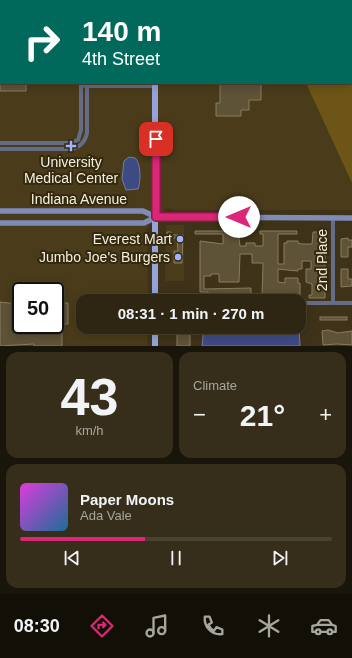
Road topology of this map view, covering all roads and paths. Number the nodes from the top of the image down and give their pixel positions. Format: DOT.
graph roads {
  1 [pos="84,84"];
  2 [pos="155,84"];
  3 [pos="0,143"];
  4 [pos="0,149"];
  5 [pos="0,211"];
  6 [pos="156,217"];
  7 [pos="333,217"];
  8 [pos="352,218"];
  9 [pos="0,223"];
  10 [pos="155,294"];
  11 [pos="332,303"];
  12 [pos="352,303"];
  13 [pos="306,304"];
  14 [pos="155,334"];
  15 [pos="155,346"];
  1 -- 2 [label="street"];
  1 -- 3 [label="street"];
  1 -- 4 [label="street"];
  2 -- 6 [label="main road"];
  5 -- 6 [label="street, Indiana Avenue"];
  6 -- 7 [label="street, Indiana Avenue"];
  6 -- 9 [label="street, Indiana Avenue"];
  6 -- 10 [label="main road"];
  7 -- 8 [label="street, Indiana Avenue"];
  7 -- 11 [label="street, 2nd Place"];
  11 -- 12 [label="street"];
  11 -- 13 [label="street"];
  14 -- 15 [label="main road"];
}
